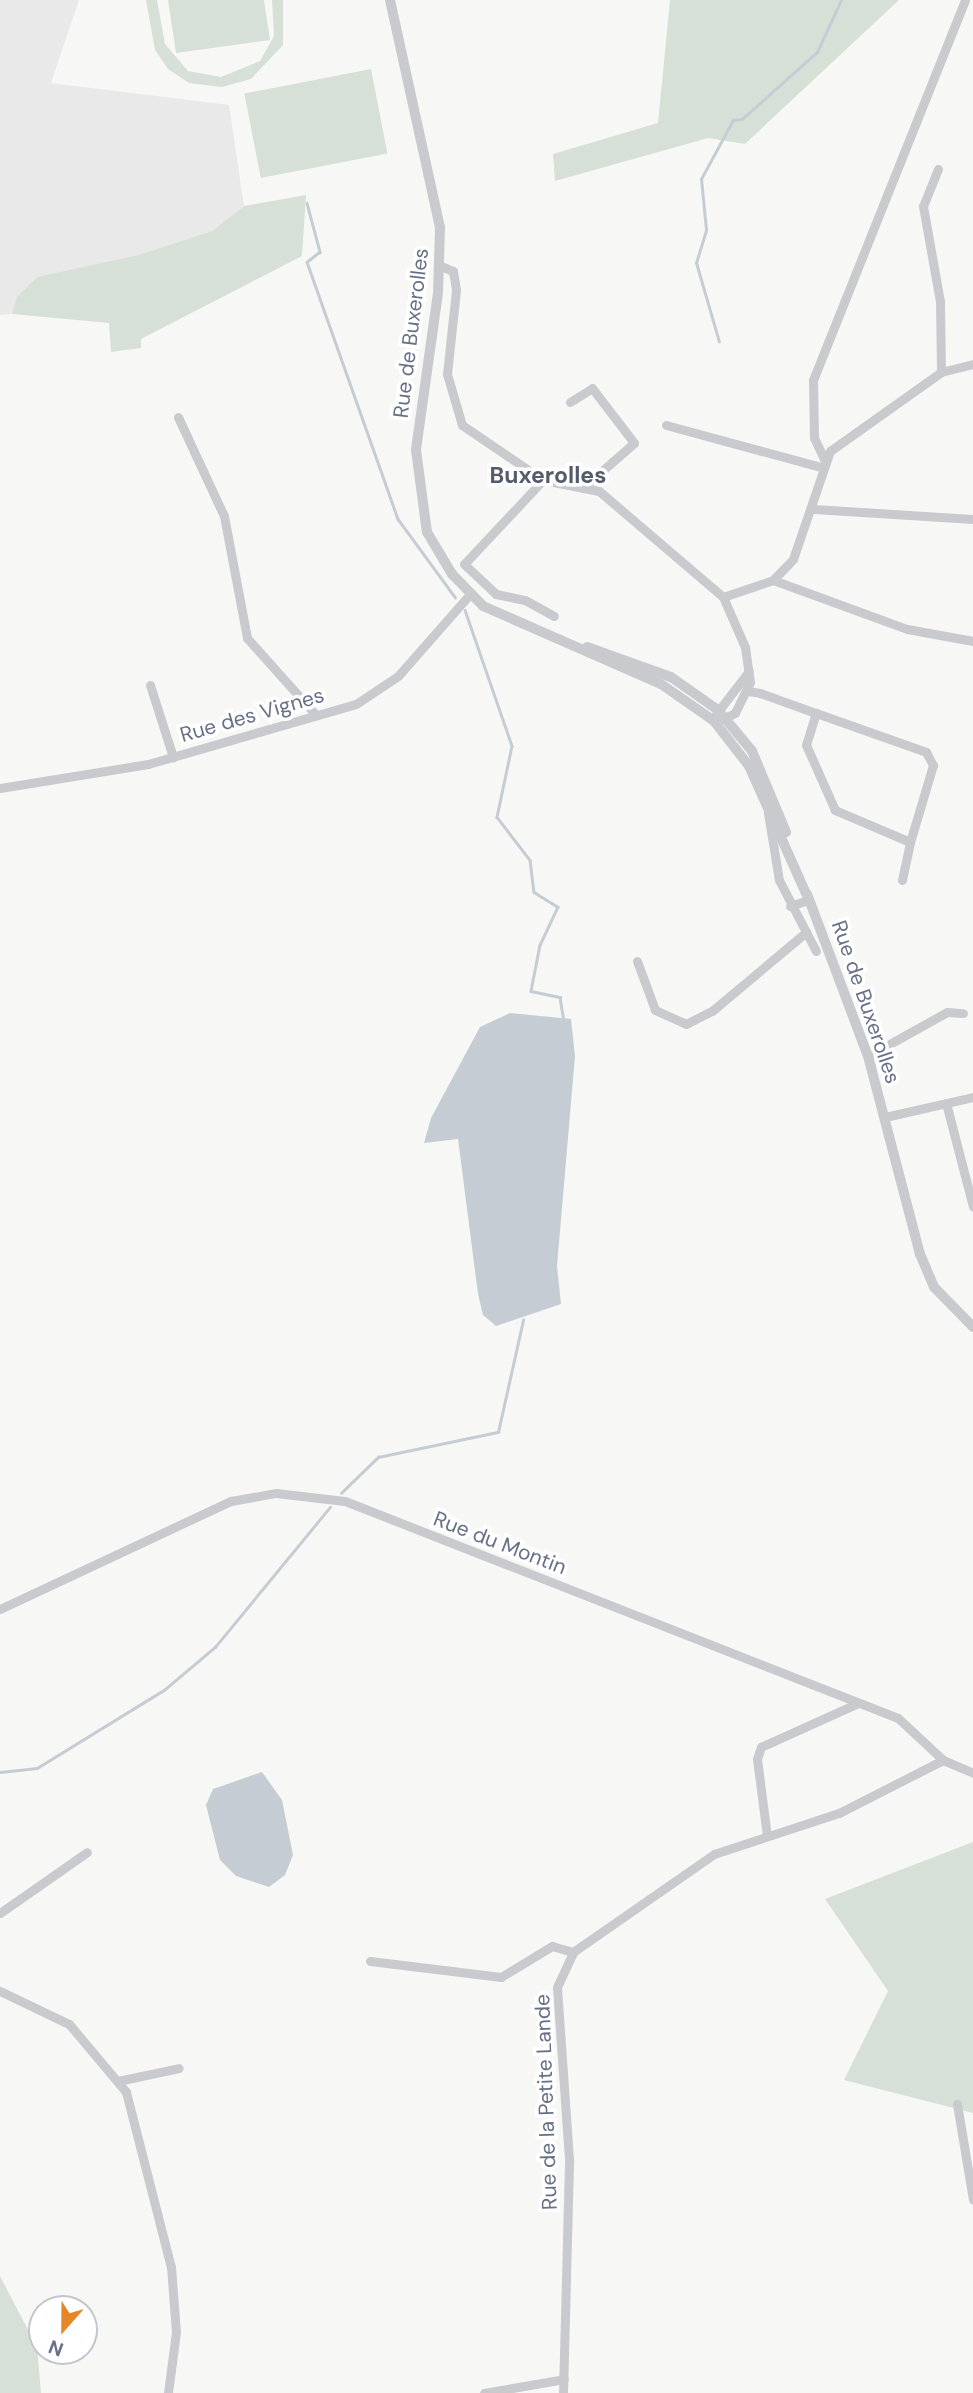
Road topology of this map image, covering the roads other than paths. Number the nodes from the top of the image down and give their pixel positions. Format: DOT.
graph roads {
  1 [pos="390,0"];
  2 [pos="965,0"];
  3 [pos="938,169"];
  4 [pos="441,266"];
  5 [pos="973,364"];
  6 [pos="942,372"];
  7 [pos="570,402"];
  8 [pos="178,417"];
  9 [pos="666,425"];
  10 [pos="823,463"];
  11 [pos="543,480"];
  12 [pos="586,485"];
  13 [pos="814,509"];
  14 [pos="973,519"];
  15 [pos="773,580"];
  16 [pos="470,594"];
  17 [pos="723,597"];
  18 [pos="554,616"];
  19 [pos="973,641"];
  20 [pos="748,671"];
  21 [pos="150,685"];
  22 [pos="748,691"];
  23 [pos="816,713"];
  24 [pos="315,714"];
  25 [pos="716,715"];
  26 [pos="727,719"];
  27 [pos="173,757"];
  28 [pos="0,788"];
  29 [pos="767,806"];
  30 [pos="910,842"];
  31 [pos="902,880"];
  32 [pos="809,900"];
  33 [pos="790,906"];
  34 [pos="806,932"];
  35 [pos="816,951"];
  36 [pos="637,961"];
  37 [pos="963,1013"];
  38 [pos="868,1056"];
  39 [pos="973,1097"];
  40 [pos="946,1103"];
  41 [pos="885,1117"];
  42 [pos="973,1207"];
  43 [pos="973,1327"];
  44 [pos="0,1609"];
  45 [pos="858,1703"];
  46 [pos="943,1760"];
  47 [pos="973,1773"];
  48 [pos="767,1836"];
  49 [pos="87,1852"];
  50 [pos="0,1913"];
  51 [pos="573,1952"];
  52 [pos="370,1961"];
  53 [pos="0,1991"];
  54 [pos="179,2067"];
  55 [pos="118,2081"];
  56 [pos="957,2104"];
  57 [pos="973,2200"];
  58 [pos="564,2379"];
  59 [pos="167,2393"];
  60 [pos="484,2393"];
  61 [pos="563,2393"];
  1 -- 4 [label="street, Rue de Buxerolles"];
  2 -- 10 [label="street"];
  3 -- 6 [label="street"];
  4 -- 11 [label="street"];
  4 -- 16 [label="street, Rue de Buxerolles"];
  5 -- 6 [label="street"];
  6 -- 10 [label="street"];
  7 -- 12 [label="street"];
  8 -- 24 [label="street"];
  9 -- 10 [label="street"];
  10 -- 13 [label="street"];
  11 -- 12 [label="street"];
  11 -- 18 [label="street"];
  12 -- 17 [label="street"];
  13 -- 14 [label="street"];
  13 -- 15 [label="street"];
  15 -- 17 [label="street"];
  15 -- 19 [label="street"];
  16 -- 24 [label="street, Rue des Vignes"];
  16 -- 25 [label="street, Rue de Buxerolles"];
  17 -- 20 [label="street"];
  20 -- 22 [label="street"];
  20 -- 25 [label="street"];
  21 -- 27 [label="street"];
  22 -- 23 [label="street"];
  22 -- 26 [label="street"];
  23 -- 30 [label="street"];
  23 -- 30 [label="street"];
  24 -- 27 [label="street, Rue des Vignes"];
  25 -- 26 [label="street, Rue de Buxerolles"];
  25 -- 29 [label="street, Rue de Buxerolles"];
  26 -- 32 [label="street, Rue de Buxerolles"];
  27 -- 28 [label="street, Rue des Vignes"];
  29 -- 32 [label="street, Rue de Buxerolles"];
  29 -- 33 [label="street"];
  30 -- 31 [label="street"];
  32 -- 33 [label="street"];
  32 -- 38 [label="street, Rue de Buxerolles"];
  33 -- 34 [label="street"];
  34 -- 35 [label="street"];
  34 -- 36 [label="street"];
  37 -- 38 [label="street"];
  38 -- 41 [label="street, Rue de Buxerolles"];
  39 -- 40 [label="street"];
  40 -- 41 [label="street"];
  40 -- 42 [label="street"];
  41 -- 43 [label="street, Rue de Buxerolles"];
  44 -- 45 [label="street, Rue du Montin"];
  45 -- 46 [label="street, Rue du Montin"];
  45 -- 48 [label="street"];
  46 -- 47 [label="street, Rue du Montin"];
  46 -- 48 [label="street"];
  48 -- 51 [label="street"];
  49 -- 50 [label="street"];
  51 -- 52 [label="street"];
  51 -- 58 [label="street, Rue de la Petite Lande"];
  53 -- 55 [label="street"];
  54 -- 55 [label="street"];
  55 -- 59 [label="street"];
  56 -- 57 [label="street"];
  58 -- 60 [label="street"];
  58 -- 61 [label="street, Rue de la Petite Lande"];
}
